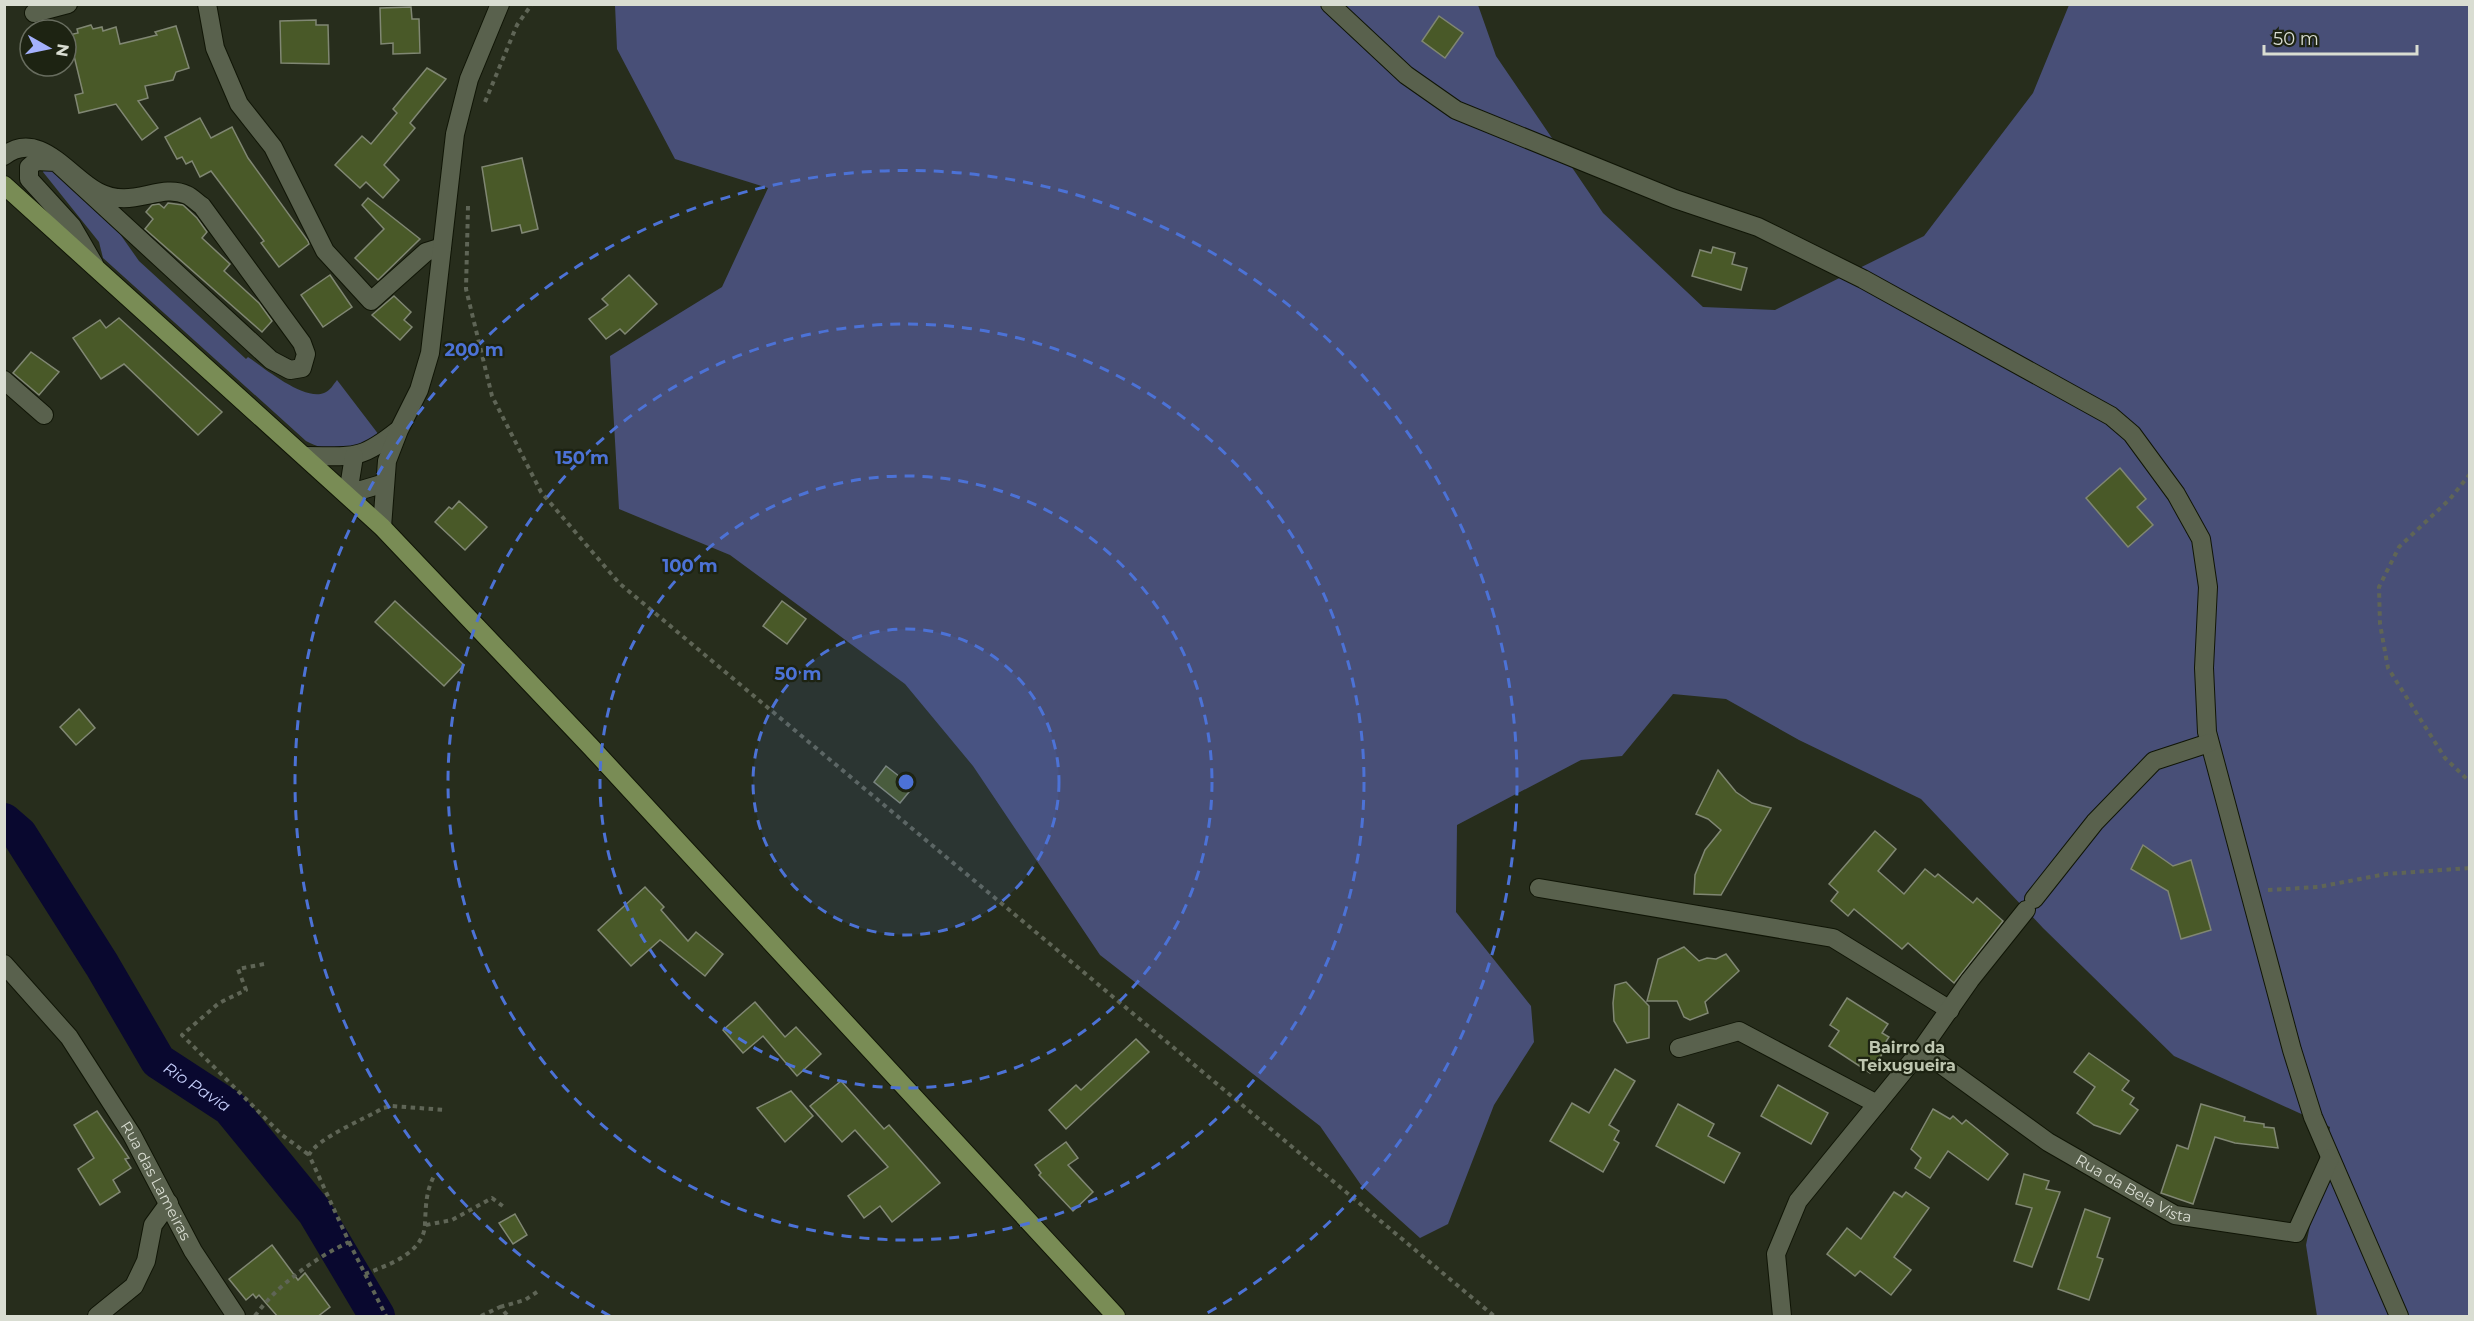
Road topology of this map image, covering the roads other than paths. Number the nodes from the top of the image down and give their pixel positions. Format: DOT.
graph roads {
  1 [pos="68,4"];
  2 [pos="207,4"];
  3 [pos="500,4"];
  4 [pos="1330,4"];
  5 [pos="34,13"];
  6 [pos="4,156"];
  7 [pos="56,162"];
  8 [pos="4,185"];
  9 [pos="442,247"];
  10 [pos="94,266"];
  11 [pos="4,380"];
  12 [pos="44,415"];
  13 [pos="399,430"];
  14 [pos="306,456"];
  15 [pos="354,456"];
  16 [pos="385,483"];
  17 [pos="348,494"];
  18 [pos="382,527"];
  19 [pos="2209,743"];
  20 [pos="1539,888"];
  21 [pos="4,964"];
  22 [pos="1950,1010"];
  23 [pos="1679,1048"];
  24 [pos="1921,1050"];
  25 [pos="1877,1104"];
  26 [pos="2330,1158"];
  27 [pos="169,1203"];
  28 [pos="97,1317"];
  29 [pos="236,1317"];
  30 [pos="1116,1317"];
  31 [pos="1782,1317"];
  32 [pos="2399,1317"];
  1 -- 5 [label="street"];
  2 -- 9 [label="street"];
  3 -- 9 [label="street"];
  4 -- 19 [label="street"];
  6 -- 7 [label="street"];
  7 -- 7 [label="street"];
  7 -- 10 [label="street"];
  8 -- 10 [label="main road"];
  9 -- 13 [label="street"];
  10 -- 14 [label="main road"];
  11 -- 12 [label="street"];
  13 -- 15 [label="street"];
  13 -- 16 [label="street"];
  14 -- 15 [label="street"];
  14 -- 17 [label="main road"];
  15 -- 17 [label="street"];
  16 -- 17 [label="street"];
  16 -- 18 [label="street"];
  17 -- 18 [label="main road"];
  18 -- 30 [label="main road"];
  19 -- 22 [label="street"];
  19 -- 26 [label="street"];
  20 -- 22 [label="street"];
  21 -- 27 [label="street, Rua das Lameiras"];
  22 -- 24 [label="street"];
  23 -- 25 [label="street"];
  24 -- 25 [label="street"];
  24 -- 26 [label="street, Rua da Bela Vista"];
  25 -- 31 [label="street"];
  26 -- 32 [label="street"];
  27 -- 28 [label="street"];
  27 -- 29 [label="street, Rua das Lameiras"];
}
